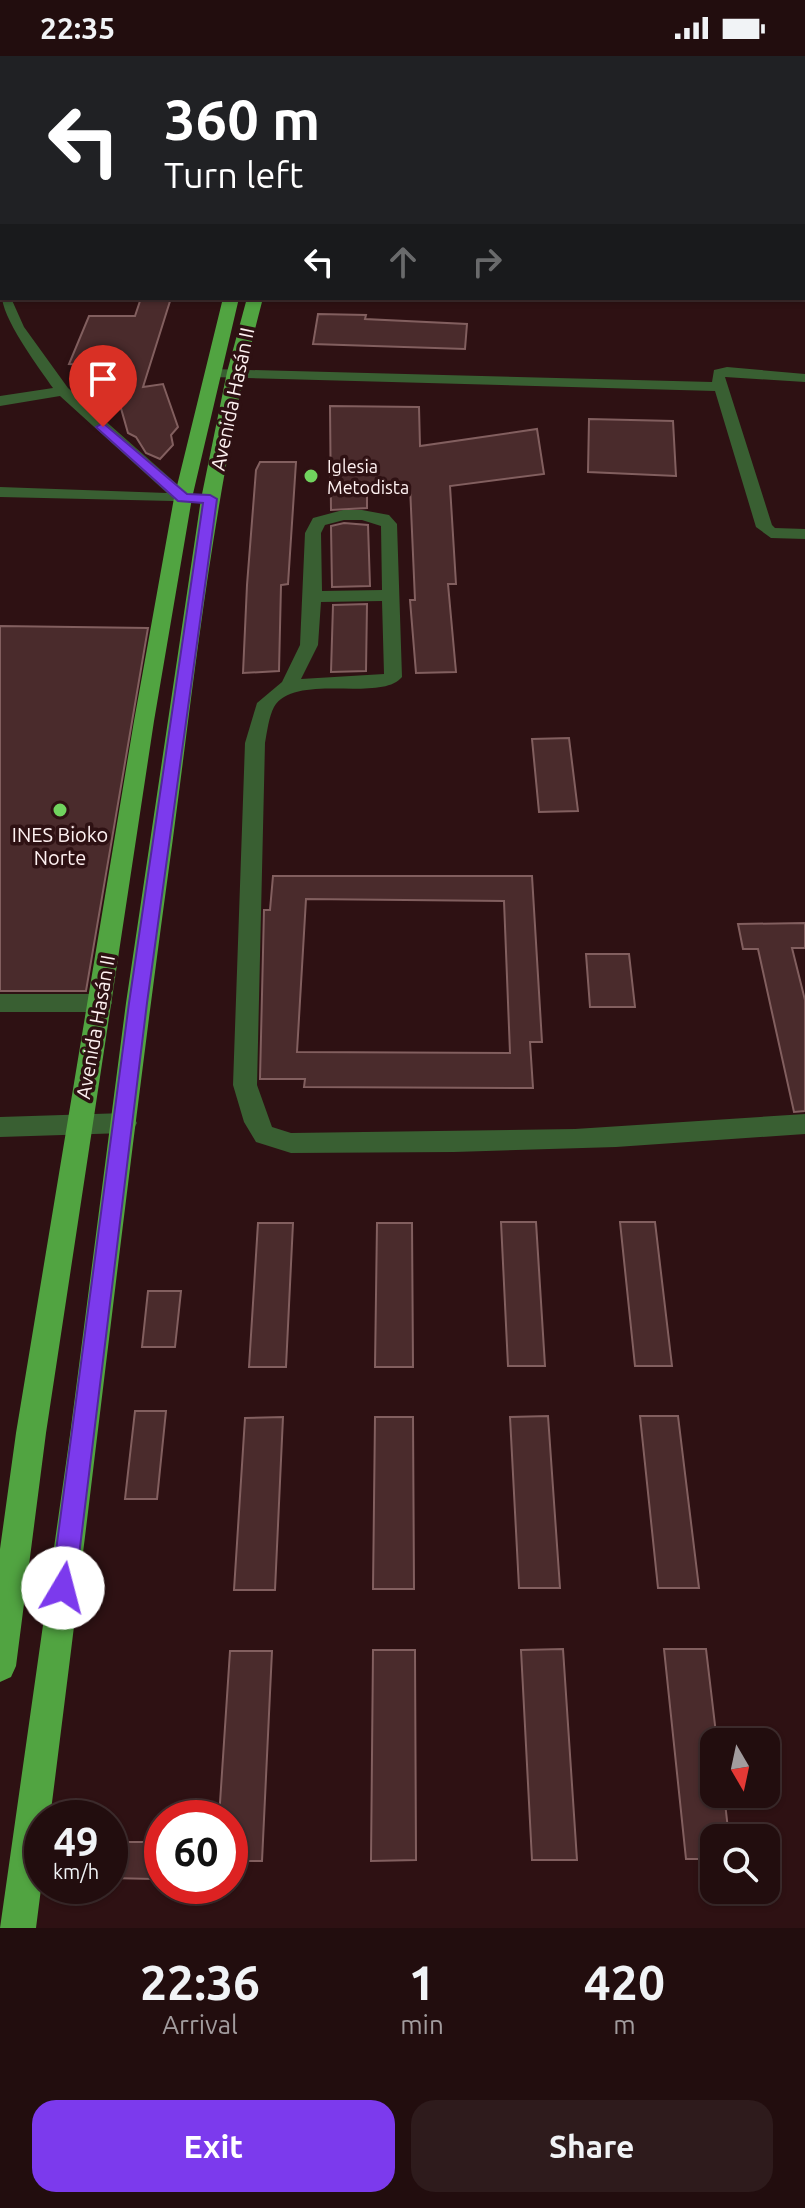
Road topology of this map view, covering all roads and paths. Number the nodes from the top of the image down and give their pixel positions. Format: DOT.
graph roads {
  1 [pos="5,300"];
  2 [pos="231,300"];
  3 [pos="254,300"];
  4 [pos="224,372"];
  5 [pos="805,378"];
  6 [pos="720,387"];
  7 [pos="63,391"];
  8 [pos="0,401"];
  9 [pos="0,492"];
  10 [pos="183,498"];
  11 [pos="210,499"];
  12 [pos="805,534"];
  13 [pos="390,595"];
  14 [pos="313,597"];
  15 [pos="289,686"];
  16 [pos="0,1003"];
  17 [pos="101,1003"];
  18 [pos="125,1123"];
  19 [pos="805,1124"];
  20 [pos="77,1125"];
  21 [pos="0,1127"];
  22 [pos="0,1666"];
  23 [pos="18,1928"];
  1 -- 7 [label="street"];
  2 -- 4 [label="main road, Avenida Hasán II"];
  3 -- 4 [label="main road, Avenida Hasán II"];
  4 -- 6 [label="street"];
  4 -- 10 [label="main road, Avenida Hasán II"];
  4 -- 11 [label="main road, Avenida Hasán II"];
  5 -- 6 [label="street"];
  6 -- 12 [label="street"];
  7 -- 8 [label="street"];
  7 -- 10 [label="street"];
  9 -- 10 [label="street"];
  10 -- 11 [label="street"];
  10 -- 17 [label="main road, Avenida Hasán II"];
  11 -- 18 [label="main road, Avenida Hasán II"];
  13 -- 14 [label="street"];
  13 -- 14 [label="street"];
  13 -- 15 [label="street"];
  14 -- 15 [label="street"];
  15 -- 19 [label="street"];
  16 -- 17 [label="street"];
  17 -- 20 [label="main road, Avenida Hasán II"];
  18 -- 20 [label="street"];
  18 -- 23 [label="main road, Avenida Hasán II"];
  20 -- 21 [label="street"];
  20 -- 22 [label="main road, Avenida Hasán II"];
}
